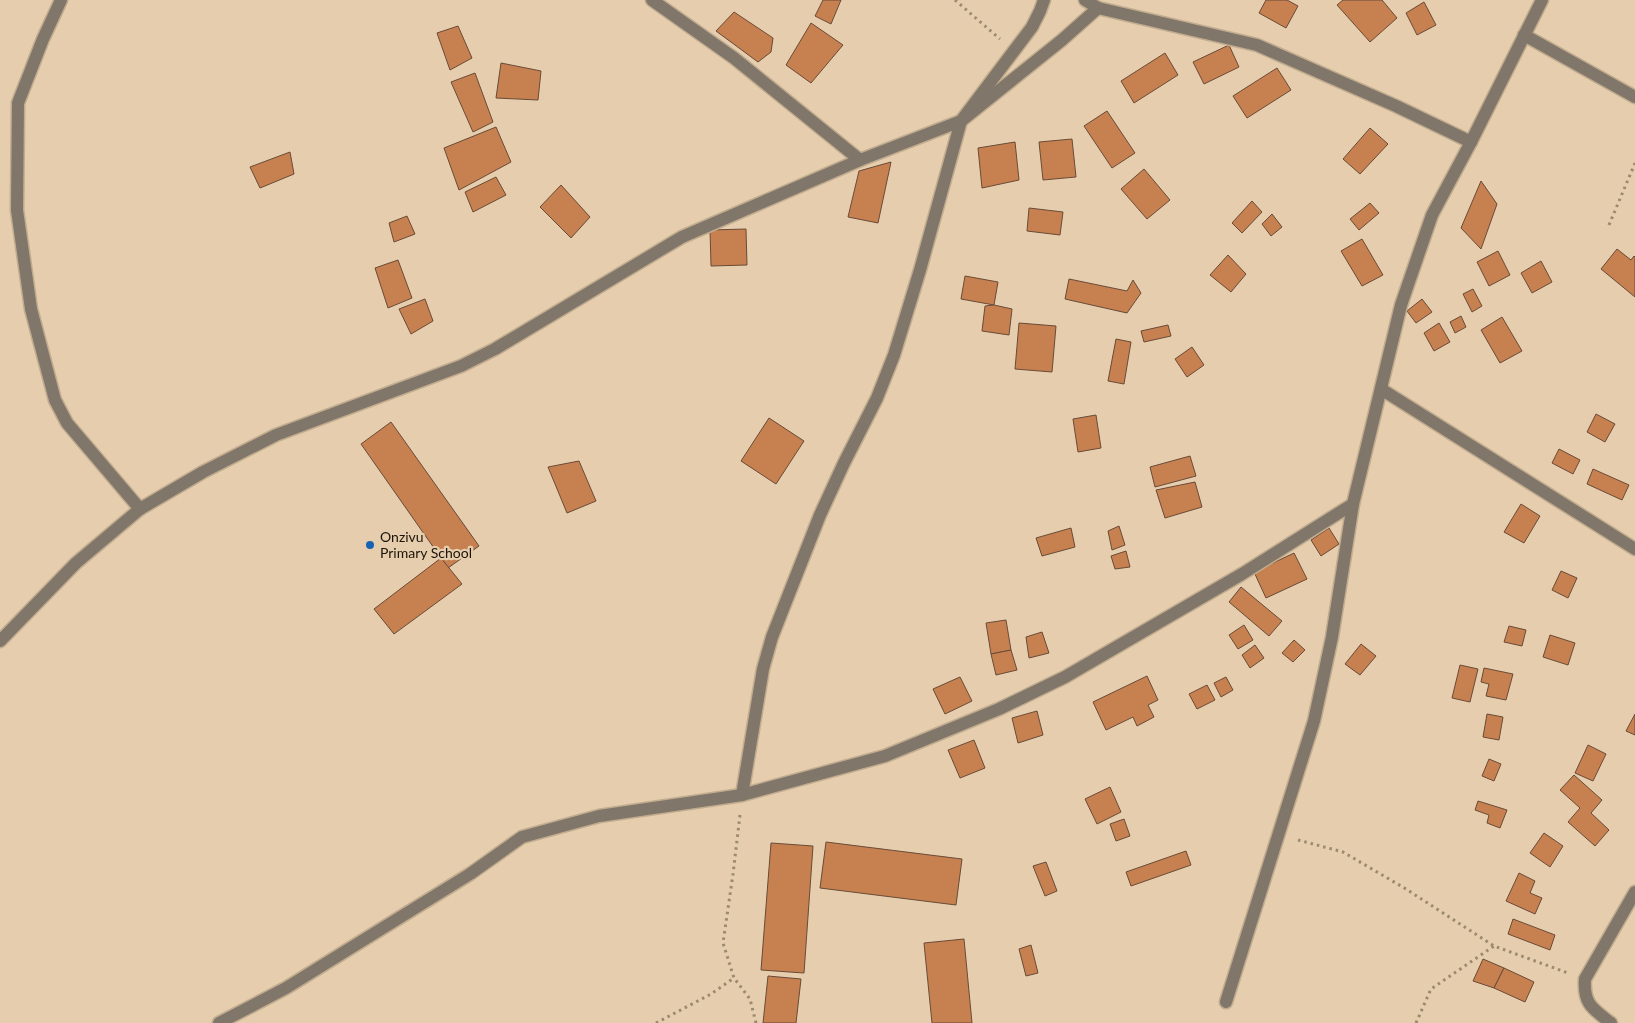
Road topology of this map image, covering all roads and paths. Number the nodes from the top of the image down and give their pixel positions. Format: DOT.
graph roads {
  1 [pos="61,0"];
  2 [pos="652,0"];
  3 [pos="955,0"];
  4 [pos="1044,0"];
  5 [pos="1085,0"];
  6 [pos="1542,0"];
  7 [pos="1098,8"];
  8 [pos="1524,35"];
  9 [pos="1013,51"];
  10 [pos="1635,97"];
  11 [pos="961,121"];
  12 [pos="1471,142"];
  13 [pos="860,160"];
  14 [pos="1635,163"];
  15 [pos="1610,225"];
  16 [pos="1381,390"];
  17 [pos="1353,504"];
  18 [pos="140,509"];
  19 [pos="1635,549"];
  20 [pos="0,641"];
  21 [pos="742,795"];
  22 [pos="1277,835"];
  23 [pos="1635,892"];
  24 [pos="1494,946"];
  25 [pos="734,978"];
  26 [pos="1585,979"];
  27 [pos="1226,1002"];
  28 [pos="219,1023"];
  29 [pos="656,1023"];
  30 [pos="756,1023"];
  31 [pos="1416,1023"];
  32 [pos="1611,1023"];
  1 -- 18 [label="street"];
  2 -- 13 [label="street"];
  3 -- 9 [label="path"];
  4 -- 9 [label="street"];
  5 -- 7 [label="street"];
  6 -- 8 [label="street"];
  7 -- 11 [label="street"];
  7 -- 12 [label="street"];
  8 -- 10 [label="street"];
  8 -- 12 [label="street"];
  9 -- 11 [label="street"];
  11 -- 13 [label="street"];
  11 -- 21 [label="street"];
  12 -- 16 [label="street"];
  13 -- 18 [label="street"];
  14 -- 15 [label="path"];
  16 -- 17 [label="street"];
  16 -- 19 [label="street"];
  17 -- 21 [label="street"];
  17 -- 22 [label="street"];
  18 -- 20 [label="street"];
  21 -- 25 [label="path"];
  21 -- 28 [label="street"];
  22 -- 24 [label="path"];
  22 -- 27 [label="street"];
  23 -- 26 [label="street"];
  24 -- 26 [label="path"];
  24 -- 31 [label="path"];
  25 -- 29 [label="path"];
  25 -- 30 [label="path"];
  26 -- 32 [label="street"];
}
